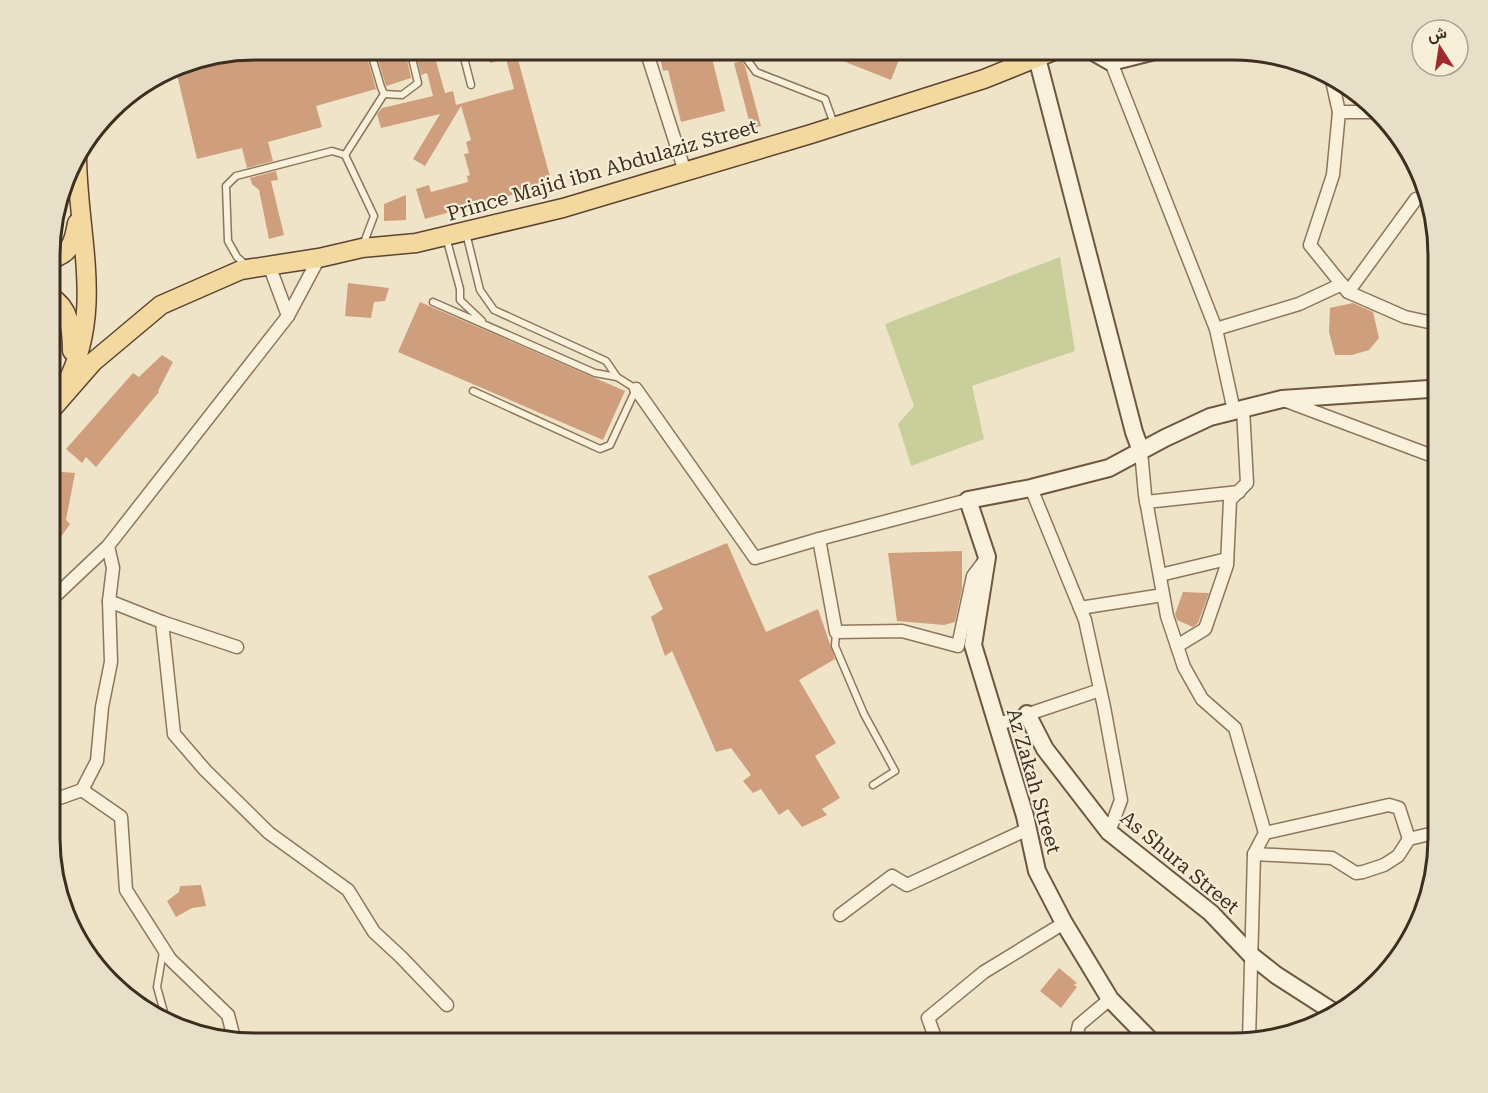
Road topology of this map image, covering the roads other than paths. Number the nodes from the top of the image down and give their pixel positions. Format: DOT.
graph roads {
  1 [pos="373,60"];
  2 [pos="412,60"];
  3 [pos="465,60"];
  4 [pos="649,60"];
  5 [pos="747,60"];
  6 [pos="1021,60"];
  7 [pos="1037,60"];
  8 [pos="1108,60"];
  9 [pos="1119,60"];
  10 [pos="1111,62"];
  11 [pos="471,85"];
  12 [pos="1334,88"];
  13 [pos="384,94"];
  14 [pos="1339,112"];
  15 [pos="1366,112"];
  16 [pos="835,126"];
  17 [pos="345,155"];
  18 [pos="685,172"];
  19 [pos="78,174"];
  20 [pos="1419,198"];
  21 [pos="79,208"];
  22 [pos="466,232"];
  23 [pos="446,236"];
  24 [pos="362,248"];
  25 [pos="60,255"];
  26 [pos="319,258"];
  27 [pos="269,265"];
  28 [pos="248,268"];
  29 [pos="1345,288"];
  30 [pos="433,303"];
  31 [pos="60,305"];
  32 [pos="288,316"];
  33 [pos="1428,322"];
  34 [pos="487,326"];
  35 [pos="1216,329"];
  36 [pos="72,371"];
  37 [pos="617,377"];
  38 [pos="636,389"];
  39 [pos="1428,389"];
  40 [pos="473,391"];
  41 [pos="60,394"];
  42 [pos="1282,399"];
  43 [pos="60,401"];
  44 [pos="1238,410"];
  45 [pos="1140,451"];
  46 [pos="1428,454"];
  47 [pos="1031,488"];
  48 [pos="1239,492"];
  49 [pos="968,500"];
  50 [pos="1146,502"];
  51 [pos="819,539"];
  52 [pos="108,546"];
  53 [pos="987,557"];
  54 [pos="1227,559"];
  55 [pos="1160,575"];
  56 [pos="60,591"];
  57 [pos="1163,595"];
  58 [pos="109,601"];
  59 [pos="1080,608"];
  60 [pos="162,622"];
  61 [pos="836,632"];
  62 [pos="1177,646"];
  63 [pos="237,647"];
  64 [pos="1101,690"];
  65 [pos="1027,714"];
  66 [pos="996,725"];
  67 [pos="873,785"];
  68 [pos="82,790"];
  69 [pos="60,798"];
  70 [pos="1028,829"];
  71 [pos="1109,832"];
  72 [pos="1265,833"];
  73 [pos="1428,834"];
  74 [pos="1409,839"];
  75 [pos="1254,854"];
  76 [pos="840,915"];
  77 [pos="1064,923"];
  78 [pos="164,948"];
  79 [pos="1252,956"];
  80 [pos="1110,999"];
  81 [pos="447,1005"];
  82 [pos="1328,1008"];
  83 [pos="163,1010"];
  84 [pos="232,1032"];
  85 [pos="1249,1032"];
  86 [pos="933,1033"];
  87 [pos="1078,1033"];
  88 [pos="1143,1033"];
  1 -- 13 [label="lane"];
  2 -- 13 [label="lane"];
  3 -- 11 [label="lane"];
  4 -- 18 [label="street"];
  5 -- 16 [label="lane"];
  6 -- 16 [label="main road, Prince Majid ibn Abdulaziz Street"];
  7 -- 45 [label="street"];
  8 -- 10 [label="street"];
  9 -- 10 [label="street"];
  10 -- 35 [label="street"];
  12 -- 14 [label="street"];
  13 -- 17 [label="lane"];
  14 -- 15 [label="street"];
  14 -- 29 [label="street"];
  16 -- 18 [label="main road, Prince Majid ibn Abdulaziz Street"];
  17 -- 24 [label="lane"];
  17 -- 28 [label="lane"];
  18 -- 22 [label="main road, Prince Majid ibn Abdulaziz Street"];
  19 -- 21 [label="main road"];
  20 -- 29 [label="street"];
  21 -- 25 [label="main road"];
  21 -- 36 [label="main road"];
  22 -- 23 [label="main road, Prince Majid ibn Abdulaziz Street"];
  22 -- 37 [label="lane"];
  23 -- 24 [label="main road, Prince Majid ibn Abdulaziz Street"];
  23 -- 34 [label="lane"];
  24 -- 26 [label="main road, Prince Majid ibn Abdulaziz Street"];
  26 -- 27 [label="main road, Prince Majid ibn Abdulaziz Street"];
  26 -- 32 [label="street"];
  27 -- 28 [label="main road, Prince Majid ibn Abdulaziz Street"];
  27 -- 32 [label="street"];
  28 -- 43 [label="main road, Prince Majid ibn Abdulaziz Street"];
  29 -- 33 [label="street"];
  29 -- 35 [label="street"];
  30 -- 34 [label="lane"];
  31 -- 36 [label="main road"];
  32 -- 52 [label="street"];
  34 -- 37 [label="lane"];
  35 -- 44 [label="street"];
  36 -- 41 [label="main road"];
  37 -- 38 [label="lane"];
  38 -- 40 [label="lane"];
  38 -- 51 [label="street"];
  39 -- 42 [label="street"];
  42 -- 44 [label="street"];
  42 -- 46 [label="street"];
  44 -- 45 [label="street"];
  44 -- 48 [label="street"];
  45 -- 47 [label="street"];
  45 -- 50 [label="street"];
  47 -- 49 [label="street"];
  47 -- 59 [label="street"];
  48 -- 50 [label="street"];
  48 -- 54 [label="street"];
  49 -- 51 [label="street"];
  49 -- 53 [label="street, Az Zakah Street"];
  50 -- 55 [label="street"];
  51 -- 61 [label="street"];
  52 -- 56 [label="street"];
  52 -- 58 [label="street"];
  53 -- 61 [label="street"];
  53 -- 66 [label="street, Az Zakah Street"];
  54 -- 55 [label="street"];
  54 -- 62 [label="street"];
  55 -- 57 [label="street"];
  57 -- 59 [label="street"];
  57 -- 62 [label="street"];
  58 -- 60 [label="street"];
  58 -- 68 [label="street"];
  59 -- 64 [label="street"];
  60 -- 63 [label="street"];
  60 -- 81 [label="street"];
  61 -- 67 [label="lane"];
  62 -- 72 [label="street"];
  64 -- 65 [label="street"];
  64 -- 71 [label="street"];
  65 -- 66 [label="street"];
  65 -- 71 [label="street, As Shura Street"];
  66 -- 70 [label="street, Az Zakah Street"];
  68 -- 69 [label="street"];
  68 -- 78 [label="street"];
  70 -- 76 [label="street"];
  70 -- 77 [label="street, Az Zakah Street"];
  71 -- 79 [label="street, As Shura Street"];
  72 -- 74 [label="street"];
  72 -- 75 [label="street"];
  73 -- 74 [label="street"];
  74 -- 75 [label="street"];
  75 -- 79 [label="street"];
  77 -- 80 [label="street, Az Zakah Street"];
  77 -- 86 [label="street"];
  78 -- 83 [label="lane"];
  78 -- 84 [label="street"];
  79 -- 82 [label="street, As Shura Street"];
  79 -- 85 [label="street"];
  80 -- 87 [label="street"];
  80 -- 88 [label="street, Az Zakah Street"];
}
